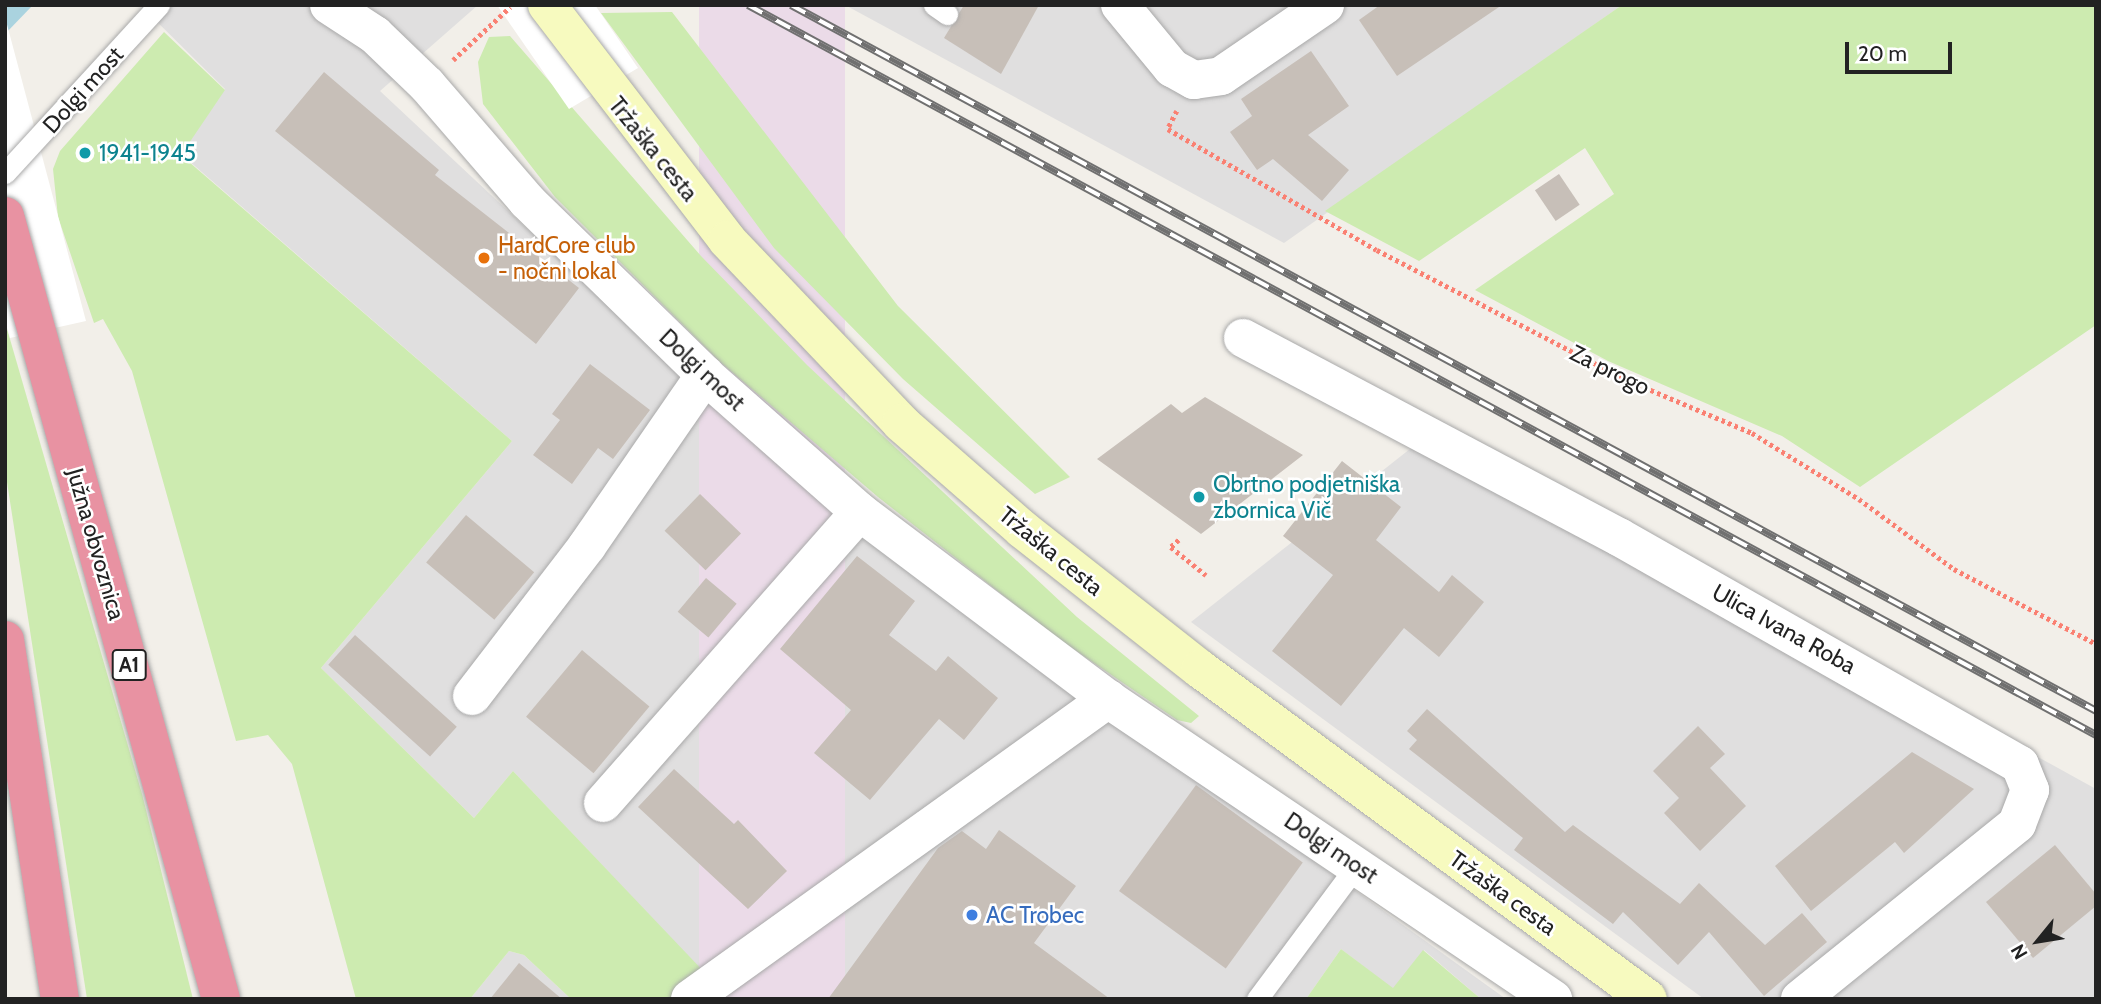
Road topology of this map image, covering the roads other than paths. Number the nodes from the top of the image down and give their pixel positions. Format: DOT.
graph roads {
  1 [pos="159,5"];
  2 [pos="329,5"];
  3 [pos="547,5"];
  4 [pos="1120,5"];
  5 [pos="1325,5"];
  6 [pos="5,173"];
  7 [pos="5,216"];
  8 [pos="1243,338"];
  9 [pos="705,375"];
  10 [pos="860,512"];
  11 [pos="5,640"];
  12 [pos="472,696"];
  13 [pos="1108,699"];
  14 [pos="603,803"];
  15 [pos="1357,865"];
  16 [pos="60,999"];
  17 [pos="221,999"];
  18 [pos="690,999"];
  19 [pos="1257,999"];
  20 [pos="1553,999"];
  21 [pos="1648,999"];
  22 [pos="1800,999"];
  1 -- 6 [label="lane, Dolgi most"];
  2 -- 9 [label="street, Dolgi most"];
  3 -- 21 [label="main road, Tržaška cesta"];
  4 -- 5 [label="street"];
  7 -- 17 [label="highway, Južna obvoznica / A1"];
  8 -- 22 [label="street, Ulica Ivana Roba"];
  9 -- 10 [label="street, Dolgi most"];
  9 -- 12 [label="street"];
  10 -- 13 [label="street, Dolgi most"];
  10 -- 14 [label="street"];
  11 -- 16 [label="highway"];
  13 -- 15 [label="street, Dolgi most"];
  13 -- 18 [label="street"];
  15 -- 19 [label="lane"];
  15 -- 20 [label="street, Dolgi most"];
}
